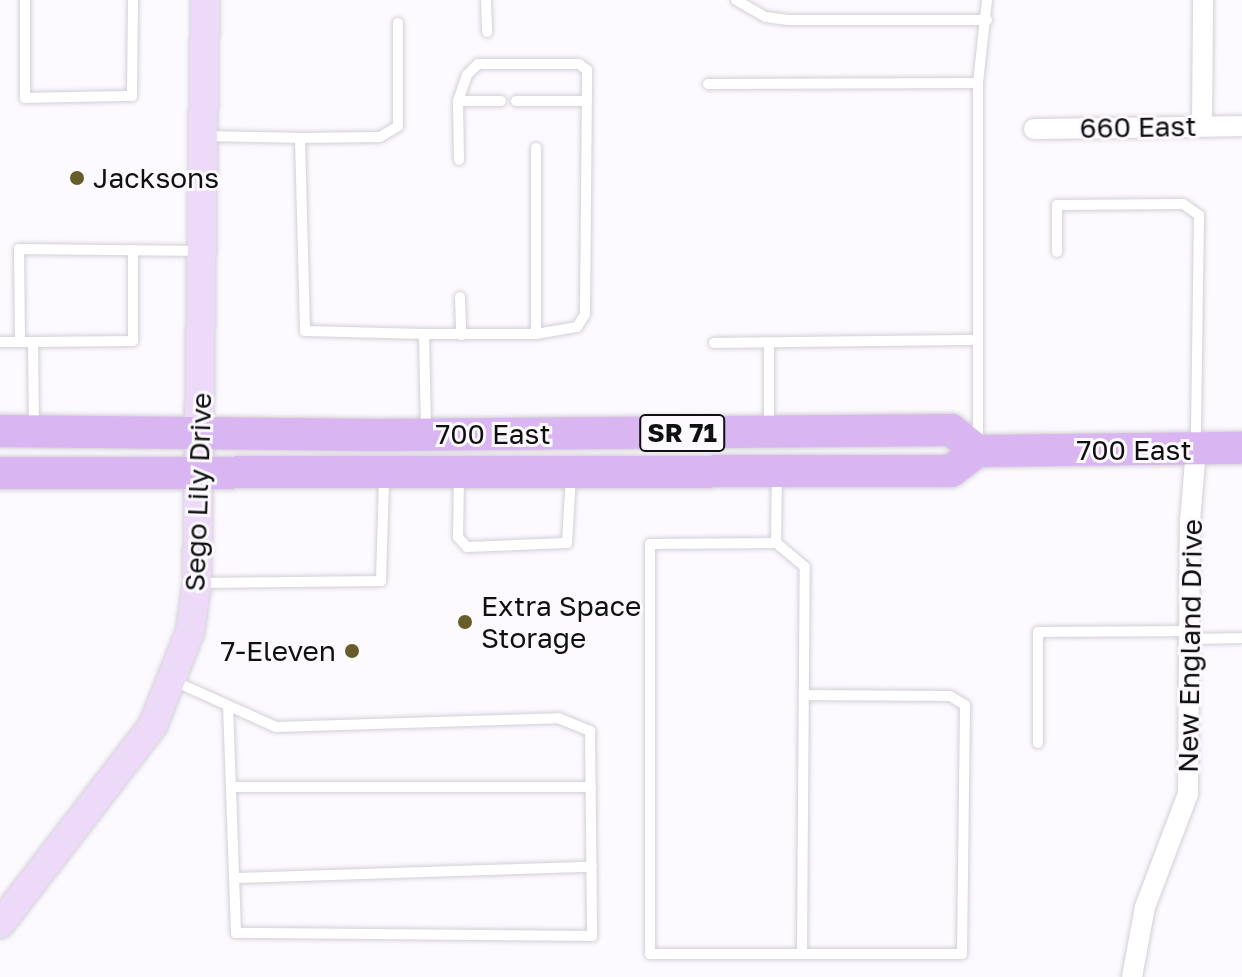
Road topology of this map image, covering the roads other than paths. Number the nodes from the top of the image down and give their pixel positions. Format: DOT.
graph roads {
  1 [pos="25,0"];
  2 [pos="133,0"];
  3 [pos="205,0"];
  4 [pos="486,0"];
  5 [pos="736,0"];
  6 [pos="987,0"];
  7 [pos="1203,0"];
  8 [pos="987,20"];
  9 [pos="398,23"];
  10 [pos="487,32"];
  11 [pos="978,83"];
  12 [pos="708,84"];
  13 [pos="458,101"];
  14 [pos="501,101"];
  15 [pos="516,101"];
  16 [pos="587,101"];
  17 [pos="1202,126"];
  18 [pos="1242,126"];
  19 [pos="1034,129"];
  20 [pos="204,136"];
  21 [pos="300,138"];
  22 [pos="536,148"];
  23 [pos="459,160"];
  24 [pos="133,250"];
  25 [pos="203,251"];
  26 [pos="1057,252"];
  27 [pos="460,297"];
  28 [pos="424,334"];
  29 [pos="536,334"];
  30 [pos="461,335"];
  31 [pos="978,340"];
  32 [pos="0,342"];
  33 [pos="20,342"];
  34 [pos="33,342"];
  35 [pos="769,342"];
  36 [pos="714,343"];
  37 [pos="0,431"];
  38 [pos="35,431"];
  39 [pos="200,431"];
  40 [pos="769,432"];
  41 [pos="426,435"];
  42 [pos="1242,448"];
  43 [pos="1196,449"];
  44 [pos="978,451"];
  45 [pos="777,472"];
  46 [pos="0,473"];
  47 [pos="571,473"];
  48 [pos="459,474"];
  49 [pos="384,475"];
  50 [pos="199,476"];
  51 [pos="776,543"];
  52 [pos="197,583"];
  53 [pos="1191,635"];
  54 [pos="1242,638"];
  55 [pos="174,681"];
  56 [pos="804,695"];
  57 [pos="228,706"];
  58 [pos="1038,743"];
  59 [pos="231,787"];
  60 [pos="591,787"];
  61 [pos="592,867"];
  62 [pos="234,878"];
  63 [pos="0,924"];
  64 [pos="802,954"];
  65 [pos="1132,977"];
  1 -- 2 [label="lane"];
  3 -- 20 [label="main road, Sego Lily Drive"];
  4 -- 10 [label="lane"];
  5 -- 8 [label="lane"];
  6 -- 8 [label="lane"];
  7 -- 17 [label="street"];
  8 -- 11 [label="lane"];
  9 -- 21 [label="lane"];
  11 -- 12 [label="lane"];
  11 -- 31 [label="lane"];
  13 -- 14 [label="lane"];
  13 -- 16 [label="lane"];
  13 -- 23 [label="lane"];
  15 -- 16 [label="lane"];
  16 -- 29 [label="lane"];
  17 -- 18 [label="street, 660 East"];
  17 -- 19 [label="street, 660 East"];
  20 -- 21 [label="lane"];
  20 -- 25 [label="main road, Sego Lily Drive"];
  21 -- 28 [label="lane"];
  22 -- 29 [label="lane"];
  24 -- 25 [label="lane"];
  24 -- 33 [label="lane"];
  24 -- 34 [label="lane"];
  25 -- 39 [label="main road, Sego Lily Drive"];
  26 -- 43 [label="lane"];
  27 -- 30 [label="lane"];
  28 -- 30 [label="lane"];
  28 -- 41 [label="lane"];
  29 -- 30 [label="lane"];
  31 -- 35 [label="lane"];
  31 -- 44 [label="lane"];
  32 -- 33 [label="lane"];
  33 -- 34 [label="lane"];
  34 -- 38 [label="lane"];
  35 -- 36 [label="lane"];
  35 -- 40 [label="lane"];
  37 -- 38 [label="main road, 700 East / SR 71"];
  38 -- 39 [label="main road, 700 East / SR 71"];
  39 -- 41 [label="main road, 700 East / SR 71"];
  39 -- 50 [label="main road, Sego Lily Drive"];
  40 -- 41 [label="main road, 700 East / SR 71"];
  40 -- 44 [label="main road, 700 East / SR 71"];
  42 -- 43 [label="main road, 700 East"];
  43 -- 44 [label="main road, 700 East"];
  43 -- 53 [label="street, New England Drive"];
  44 -- 45 [label="main road, 700 East / SR 71"];
  45 -- 47 [label="main road, 700 East / SR 71"];
  45 -- 51 [label="lane"];
  46 -- 50 [label="main road, 700 East / SR 71"];
  47 -- 48 [label="main road, 700 East / SR 71"];
  47 -- 48 [label="lane"];
  48 -- 49 [label="main road, 700 East / SR 71"];
  49 -- 50 [label="main road, 700 East / SR 71"];
  49 -- 52 [label="lane"];
  50 -- 52 [label="main road, Sego Lily Drive"];
  51 -- 56 [label="lane"];
  51 -- 64 [label="lane"];
  52 -- 55 [label="main road, Sego Lily Drive"];
  53 -- 54 [label="lane"];
  53 -- 58 [label="lane"];
  53 -- 65 [label="street, New England Drive"];
  55 -- 57 [label="lane"];
  55 -- 63 [label="main road, Sego Lily Drive"];
  56 -- 64 [label="lane"];
  56 -- 64 [label="lane"];
  57 -- 59 [label="lane"];
  57 -- 60 [label="lane"];
  59 -- 60 [label="lane"];
  59 -- 62 [label="lane"];
  60 -- 61 [label="lane"];
  61 -- 62 [label="lane"];
  61 -- 62 [label="lane"];
}
